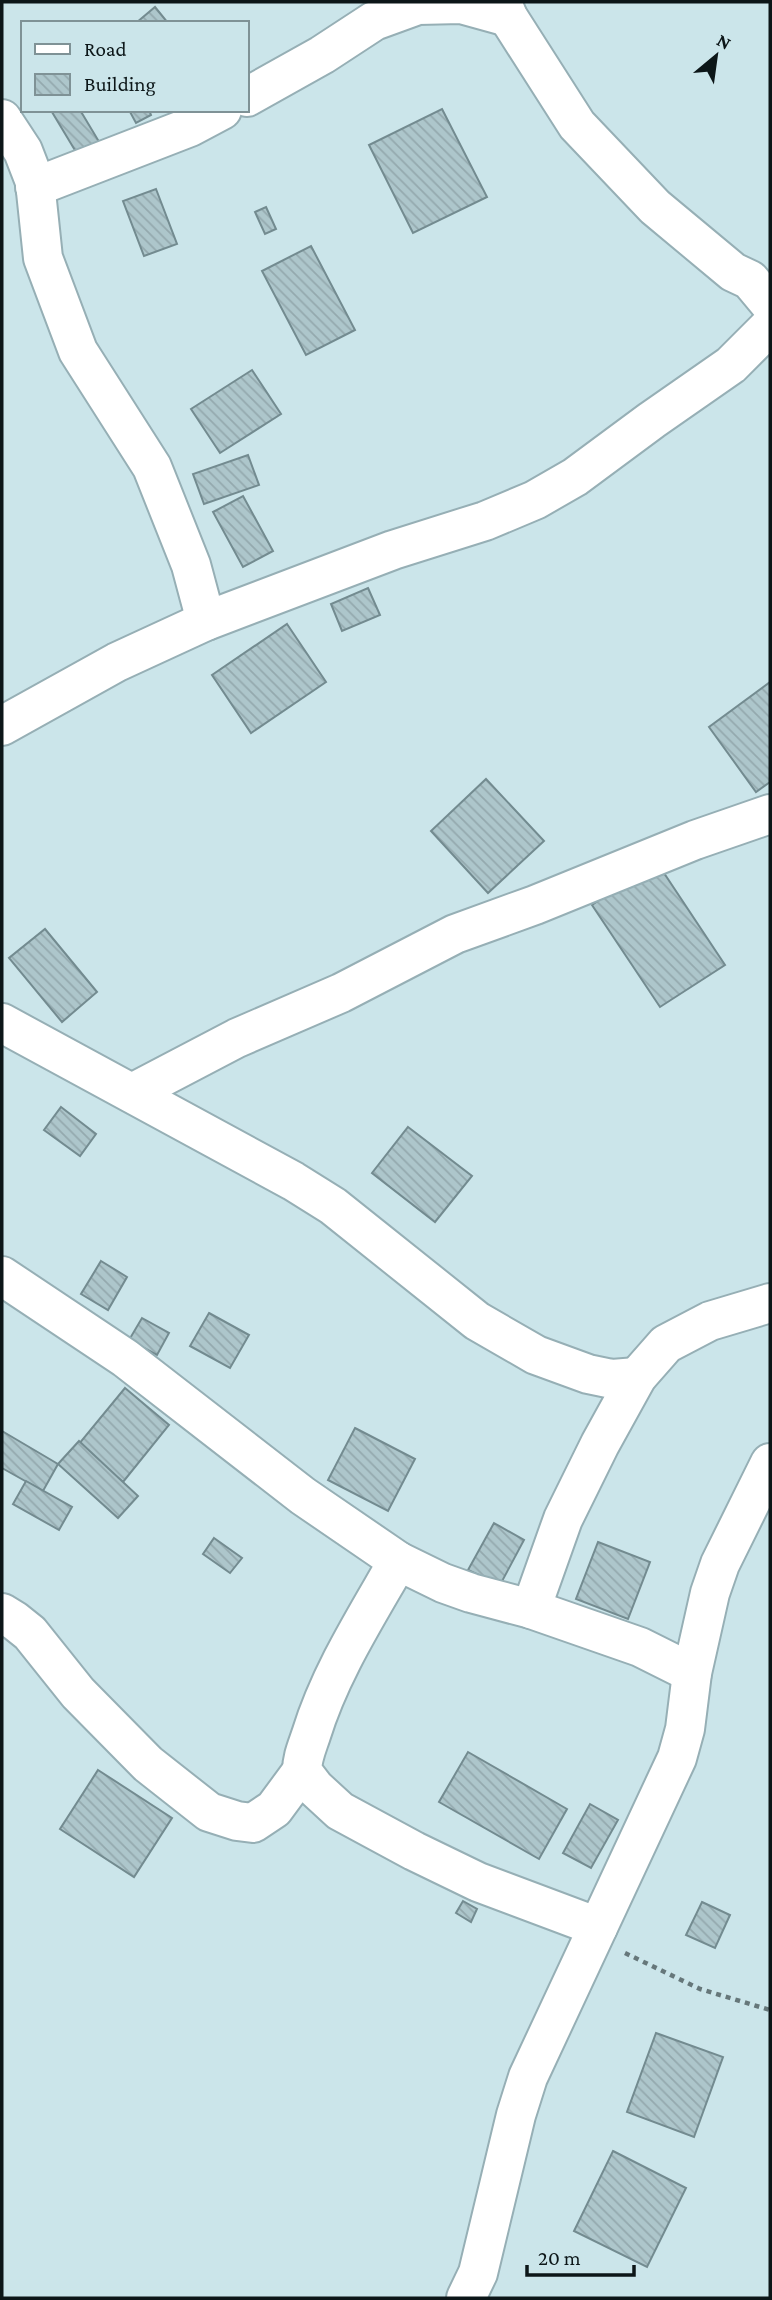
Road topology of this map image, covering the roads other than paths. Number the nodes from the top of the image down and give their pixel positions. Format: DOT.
graph roads {
  1 [pos="420,3"];
  2 [pos="505,9"];
  3 [pos="248,96"];
  4 [pos="218,112"];
  5 [pos="2,119"];
  6 [pos="35,187"];
  7 [pos="770,304"];
  8 [pos="770,326"];
  9 [pos="206,621"];
  10 [pos="2,726"];
  11 [pos="770,814"];
  12 [pos="2,1023"];
  13 [pos="132,1093"];
  14 [pos="2,1276"];
  15 [pos="770,1303"];
  16 [pos="637,1377"];
  17 [pos="770,1463"];
  18 [pos="398,1561"];
  19 [pos="531,1609"];
  20 [pos="2,1614"];
  21 [pos="692,1673"];
  22 [pos="302,1771"];
  23 [pos="595,1932"];
  24 [pos="466,2298"];
  1 -- 2 [label="street"];
  1 -- 3 [label="street"];
  2 -- 7 [label="street"];
  4 -- 6 [label="street"];
  5 -- 6 [label="street"];
  6 -- 9 [label="street"];
  8 -- 9 [label="street"];
  9 -- 10 [label="street"];
  11 -- 13 [label="street"];
  12 -- 13 [label="street"];
  13 -- 16 [label="street"];
  14 -- 18 [label="street"];
  15 -- 16 [label="street"];
  16 -- 19 [label="street"];
  17 -- 21 [label="street"];
  18 -- 19 [label="street"];
  18 -- 22 [label="street"];
  19 -- 21 [label="street"];
  20 -- 22 [label="street"];
  21 -- 23 [label="street"];
  22 -- 23 [label="street"];
  23 -- 24 [label="street"];
}
